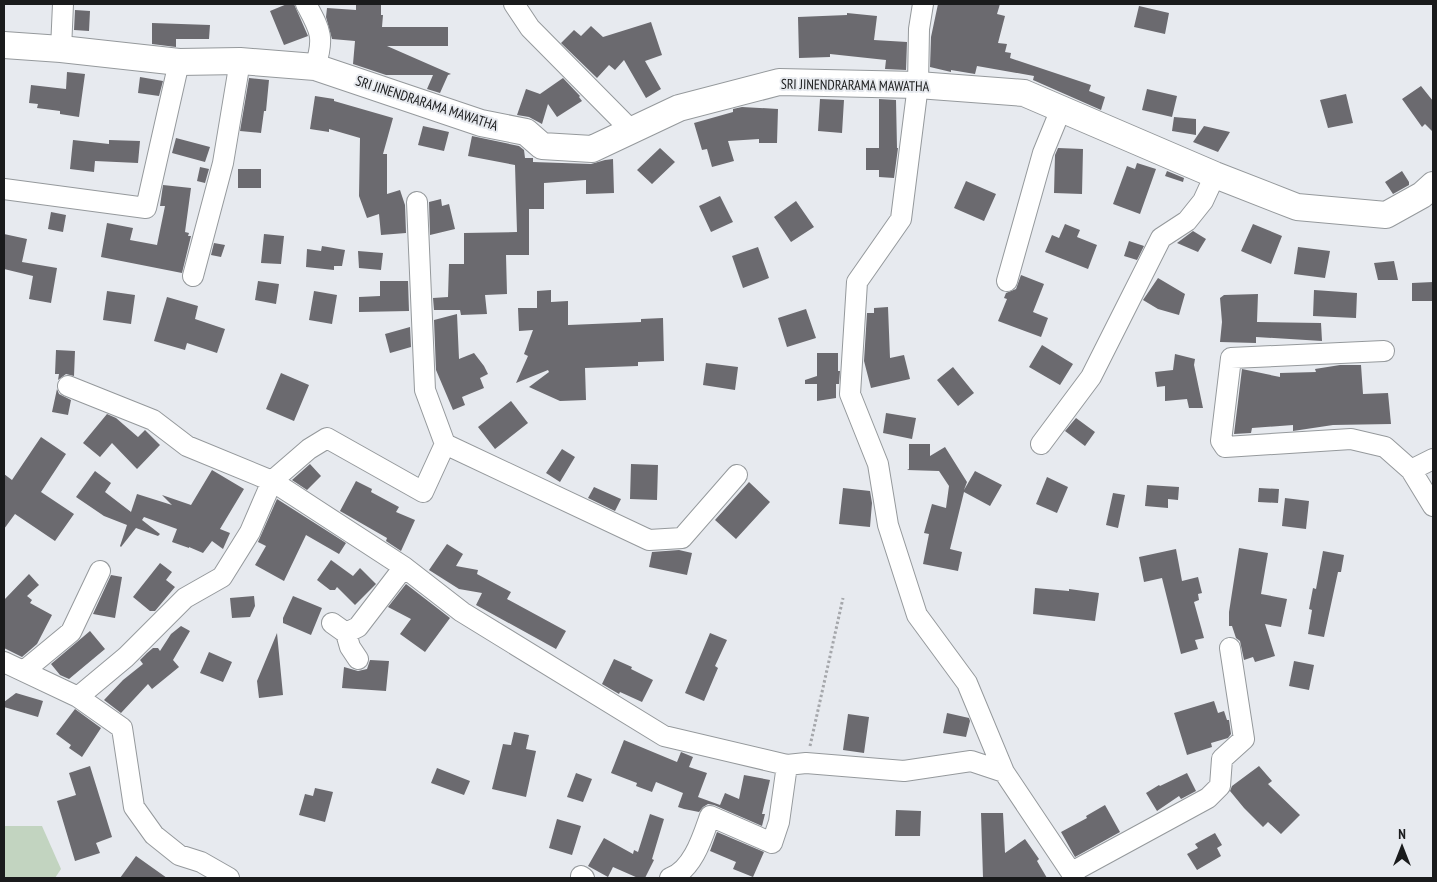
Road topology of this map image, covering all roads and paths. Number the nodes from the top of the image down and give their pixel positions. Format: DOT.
graph roads {
  1 [pos="64,4"];
  2 [pos="306,4"];
  3 [pos="514,4"];
  4 [pos="922,4"];
  5 [pos="4,45"];
  6 [pos="61,49"];
  7 [pos="240,61"];
  8 [pos="179,62"];
  9 [pos="315,67"];
  10 [pos="918,85"];
  11 [pos="1061,109"];
  12 [pos="630,129"];
  13 [pos="1215,174"];
  14 [pos="1433,185"];
  15 [pos="4,189"];
  16 [pos="417,202"];
  17 [pos="193,276"];
  18 [pos="1006,281"];
  19 [pos="1384,351"];
  20 [pos="68,386"];
  21 [pos="445,444"];
  22 [pos="1041,444"];
  23 [pos="1433,459"];
  24 [pos="1411,470"];
  25 [pos="737,475"];
  26 [pos="272,481"];
  27 [pos="1433,506"];
  28 [pos="404,567"];
  29 [pos="100,571"];
  30 [pos="843,598"];
  31 [pos="1230,648"];
  32 [pos="358,659"];
  33 [pos="4,662"];
  34 [pos="25,670"];
  35 [pos="78,696"];
  36 [pos="796,764"];
  37 [pos="1004,772"];
  38 [pos="1073,875"];
  39 [pos="229,878"];
  40 [pos="670,878"];
  1 -- 6 [label="street"];
  2 -- 9 [label="street"];
  3 -- 12 [label="street"];
  4 -- 10 [label="street"];
  5 -- 6 [label="main road, SRI JINENDRARAMA MAWATHA"];
  6 -- 8 [label="main road, SRI JINENDRARAMA MAWATHA"];
  7 -- 8 [label="main road, SRI JINENDRARAMA MAWATHA"];
  7 -- 9 [label="main road, SRI JINENDRARAMA MAWATHA"];
  7 -- 17 [label="street"];
  8 -- 15 [label="street"];
  9 -- 12 [label="main road, SRI JINENDRARAMA MAWATHA"];
  10 -- 11 [label="main road, SRI JINENDRARAMA MAWATHA"];
  10 -- 12 [label="main road, SRI JINENDRARAMA MAWATHA"];
  10 -- 37 [label="street"];
  11 -- 13 [label="main road, SRI JINENDRARAMA MAWATHA"];
  11 -- 18 [label="street"];
  13 -- 14 [label="main road, SRI JINENDRARAMA MAWATHA"];
  13 -- 22 [label="street"];
  16 -- 21 [label="street"];
  19 -- 24 [label="street"];
  20 -- 26 [label="street"];
  21 -- 25 [label="street"];
  21 -- 26 [label="street"];
  23 -- 24 [label="street"];
  24 -- 27 [label="street"];
  26 -- 28 [label="street"];
  26 -- 35 [label="street"];
  28 -- 32 [label="street"];
  28 -- 36 [label="street"];
  29 -- 34 [label="street"];
  30 -- 36 [label="path"];
  31 -- 38 [label="street"];
  33 -- 34 [label="street"];
  34 -- 35 [label="street"];
  35 -- 39 [label="street"];
  36 -- 37 [label="street"];
  36 -- 40 [label="street"];
  37 -- 38 [label="street"];
}
